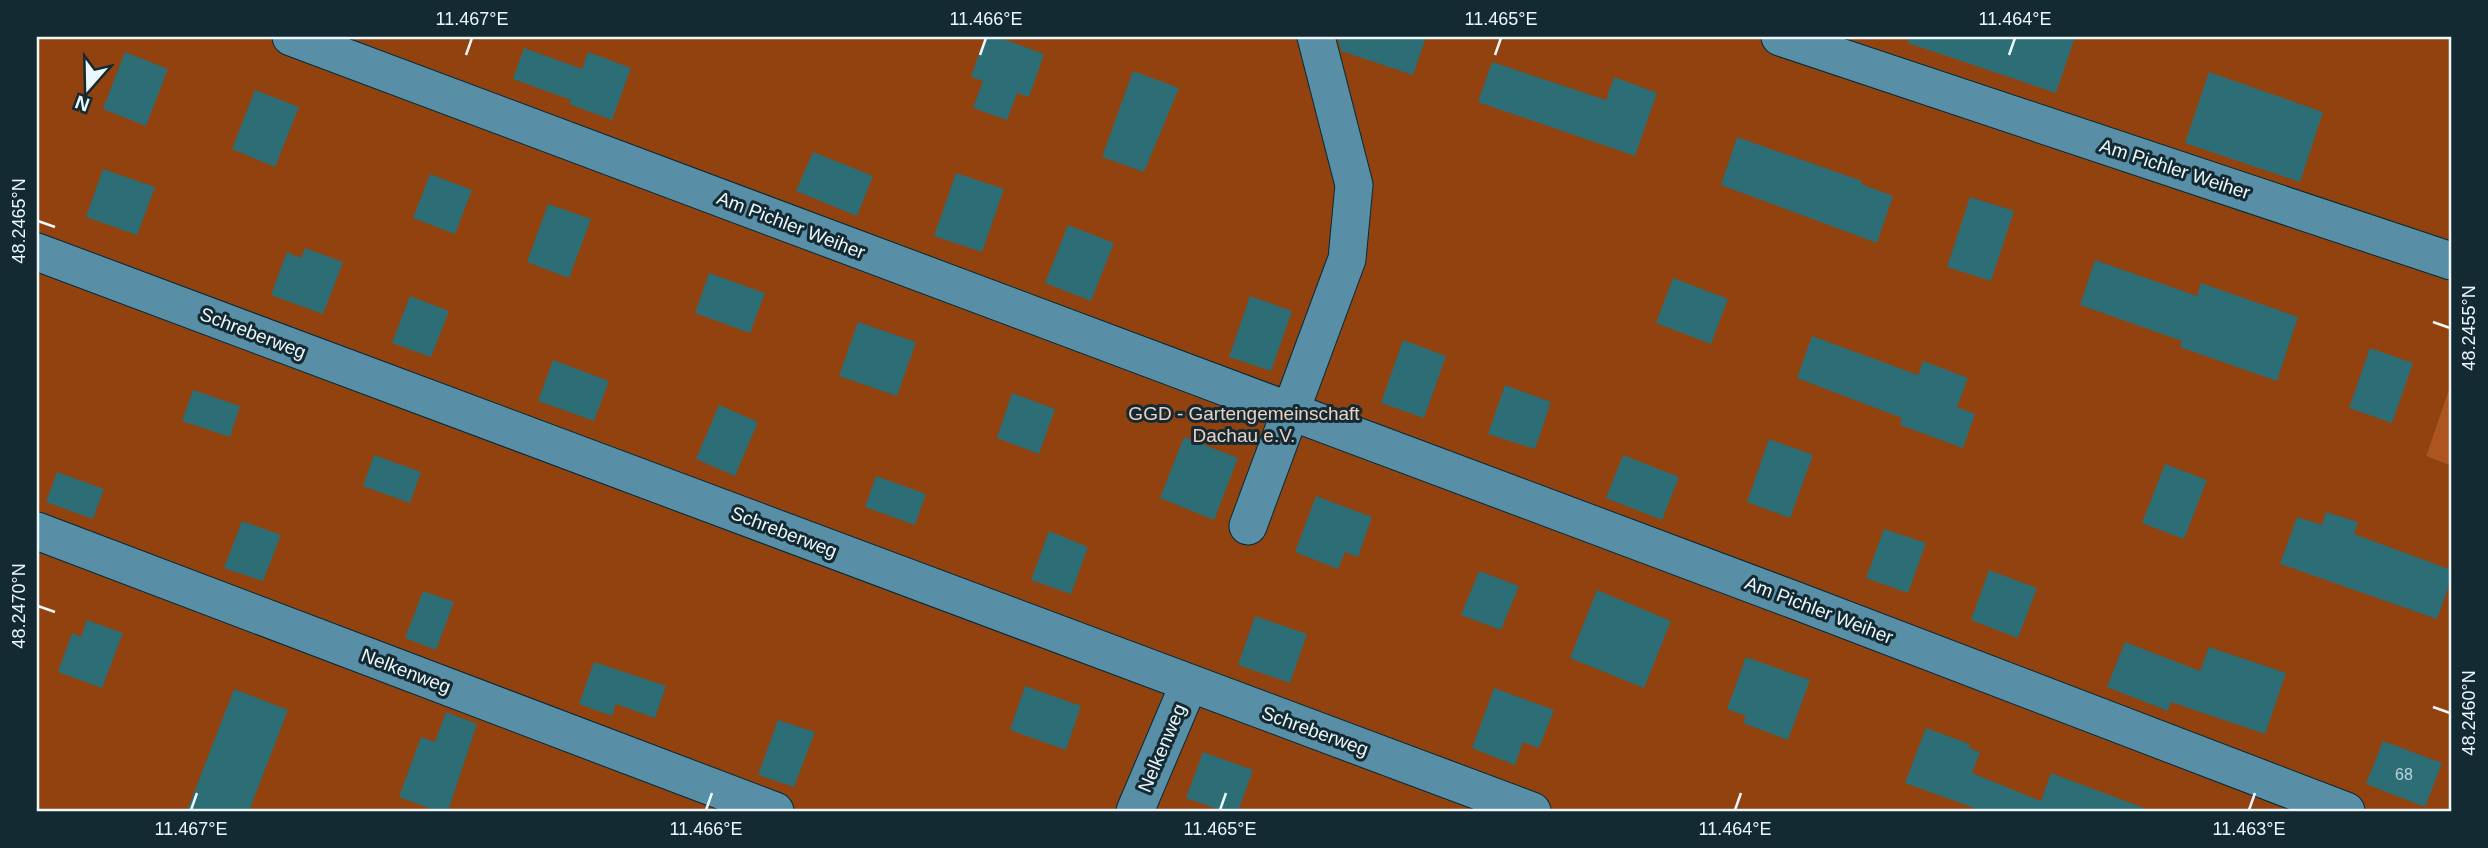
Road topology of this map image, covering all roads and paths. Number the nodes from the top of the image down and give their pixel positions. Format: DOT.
graph roads {
  1 [pos="291,37"];
  2 [pos="1316,37"];
  3 [pos="1780,37"];
  4 [pos="37,252"];
  5 [pos="2451,261"];
  6 [pos="1291,411"];
  7 [pos="1248,526"];
  8 [pos="37,531"];
  9 [pos="1189,684"];
  10 [pos="775,811"];
  11 [pos="1135,811"];
  12 [pos="1532,811"];
  13 [pos="2346,811"];
  1 -- 6 [label="street, Am Pichler Weiher"];
  2 -- 6 [label="street"];
  3 -- 5 [label="street, Am Pichler Weiher"];
  4 -- 9 [label="street, Schreberweg"];
  6 -- 7 [label="street"];
  6 -- 13 [label="street, Am Pichler Weiher"];
  8 -- 10 [label="street, Nelkenweg"];
  9 -- 11 [label="street, Nelkenweg"];
  9 -- 12 [label="street, Schreberweg"];
}
